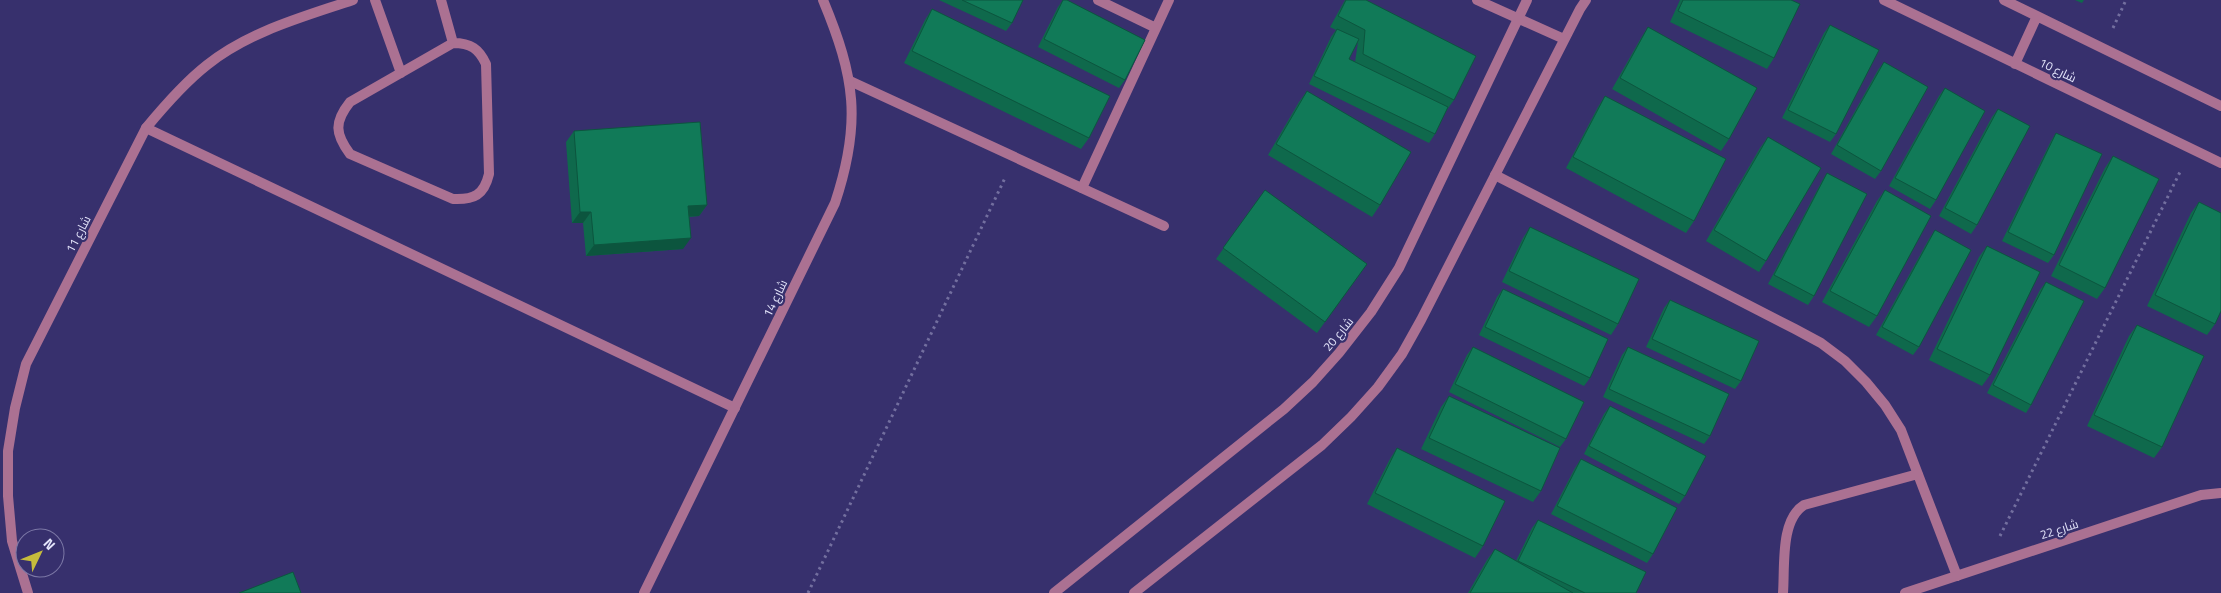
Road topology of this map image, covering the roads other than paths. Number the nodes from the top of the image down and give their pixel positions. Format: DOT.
graph roads {
  1 [pos="353,0"];
  2 [pos="375,0"];
  3 [pos="442,0"];
  4 [pos="823,0"];
  5 [pos="1098,0"];
  6 [pos="1169,0"];
  7 [pos="1477,0"];
  8 [pos="1528,0"];
  9 [pos="1586,0"];
  10 [pos="1884,0"];
  11 [pos="2004,0"];
  12 [pos="2037,16"];
  13 [pos="1518,19"];
  14 [pos="1156,28"];
  15 [pos="1564,40"];
  16 [pos="453,43"];
  17 [pos="2015,64"];
  18 [pos="401,73"];
  19 [pos="850,82"];
  20 [pos="2221,106"];
  21 [pos="146,128"];
  22 [pos="2221,163"];
  23 [pos="1495,175"];
  24 [pos="1082,188"];
  25 [pos="1164,226"];
  26 [pos="736,408"];
  27 [pos="1918,474"];
  28 [pos="2221,493"];
  29 [pos="1957,576"];
  30 [pos="28,593"];
  31 [pos="644,593"];
  32 [pos="1054,593"];
  33 [pos="1134,593"];
  34 [pos="1784,593"];
  35 [pos="1905,593"];
  1 -- 21 [label="street, شارع 11"];
  2 -- 18 [label="street"];
  3 -- 16 [label="street"];
  4 -- 19 [label="street, شارع 14"];
  5 -- 14 [label="street"];
  6 -- 14 [label="street"];
  7 -- 13 [label="street"];
  8 -- 13 [label="street, شارع 20"];
  9 -- 15 [label="street"];
  10 -- 17 [label="street, شارع 10"];
  11 -- 12 [label="street"];
  12 -- 17 [label="street"];
  12 -- 20 [label="street"];
  13 -- 15 [label="street"];
  13 -- 32 [label="street, شارع 20"];
  14 -- 24 [label="street"];
  15 -- 23 [label="street"];
  16 -- 18 [label="street"];
  16 -- 18 [label="street"];
  17 -- 22 [label="street, شارع 10"];
  19 -- 24 [label="street"];
  19 -- 26 [label="street, شارع 14"];
  21 -- 26 [label="street"];
  21 -- 30 [label="street, شارع 11"];
  23 -- 27 [label="street"];
  23 -- 33 [label="street"];
  24 -- 25 [label="street"];
  26 -- 31 [label="street, شارع 14"];
  27 -- 29 [label="street"];
  27 -- 34 [label="street"];
  28 -- 29 [label="street, شارع 22"];
  29 -- 35 [label="street, شارع 22"];
}
